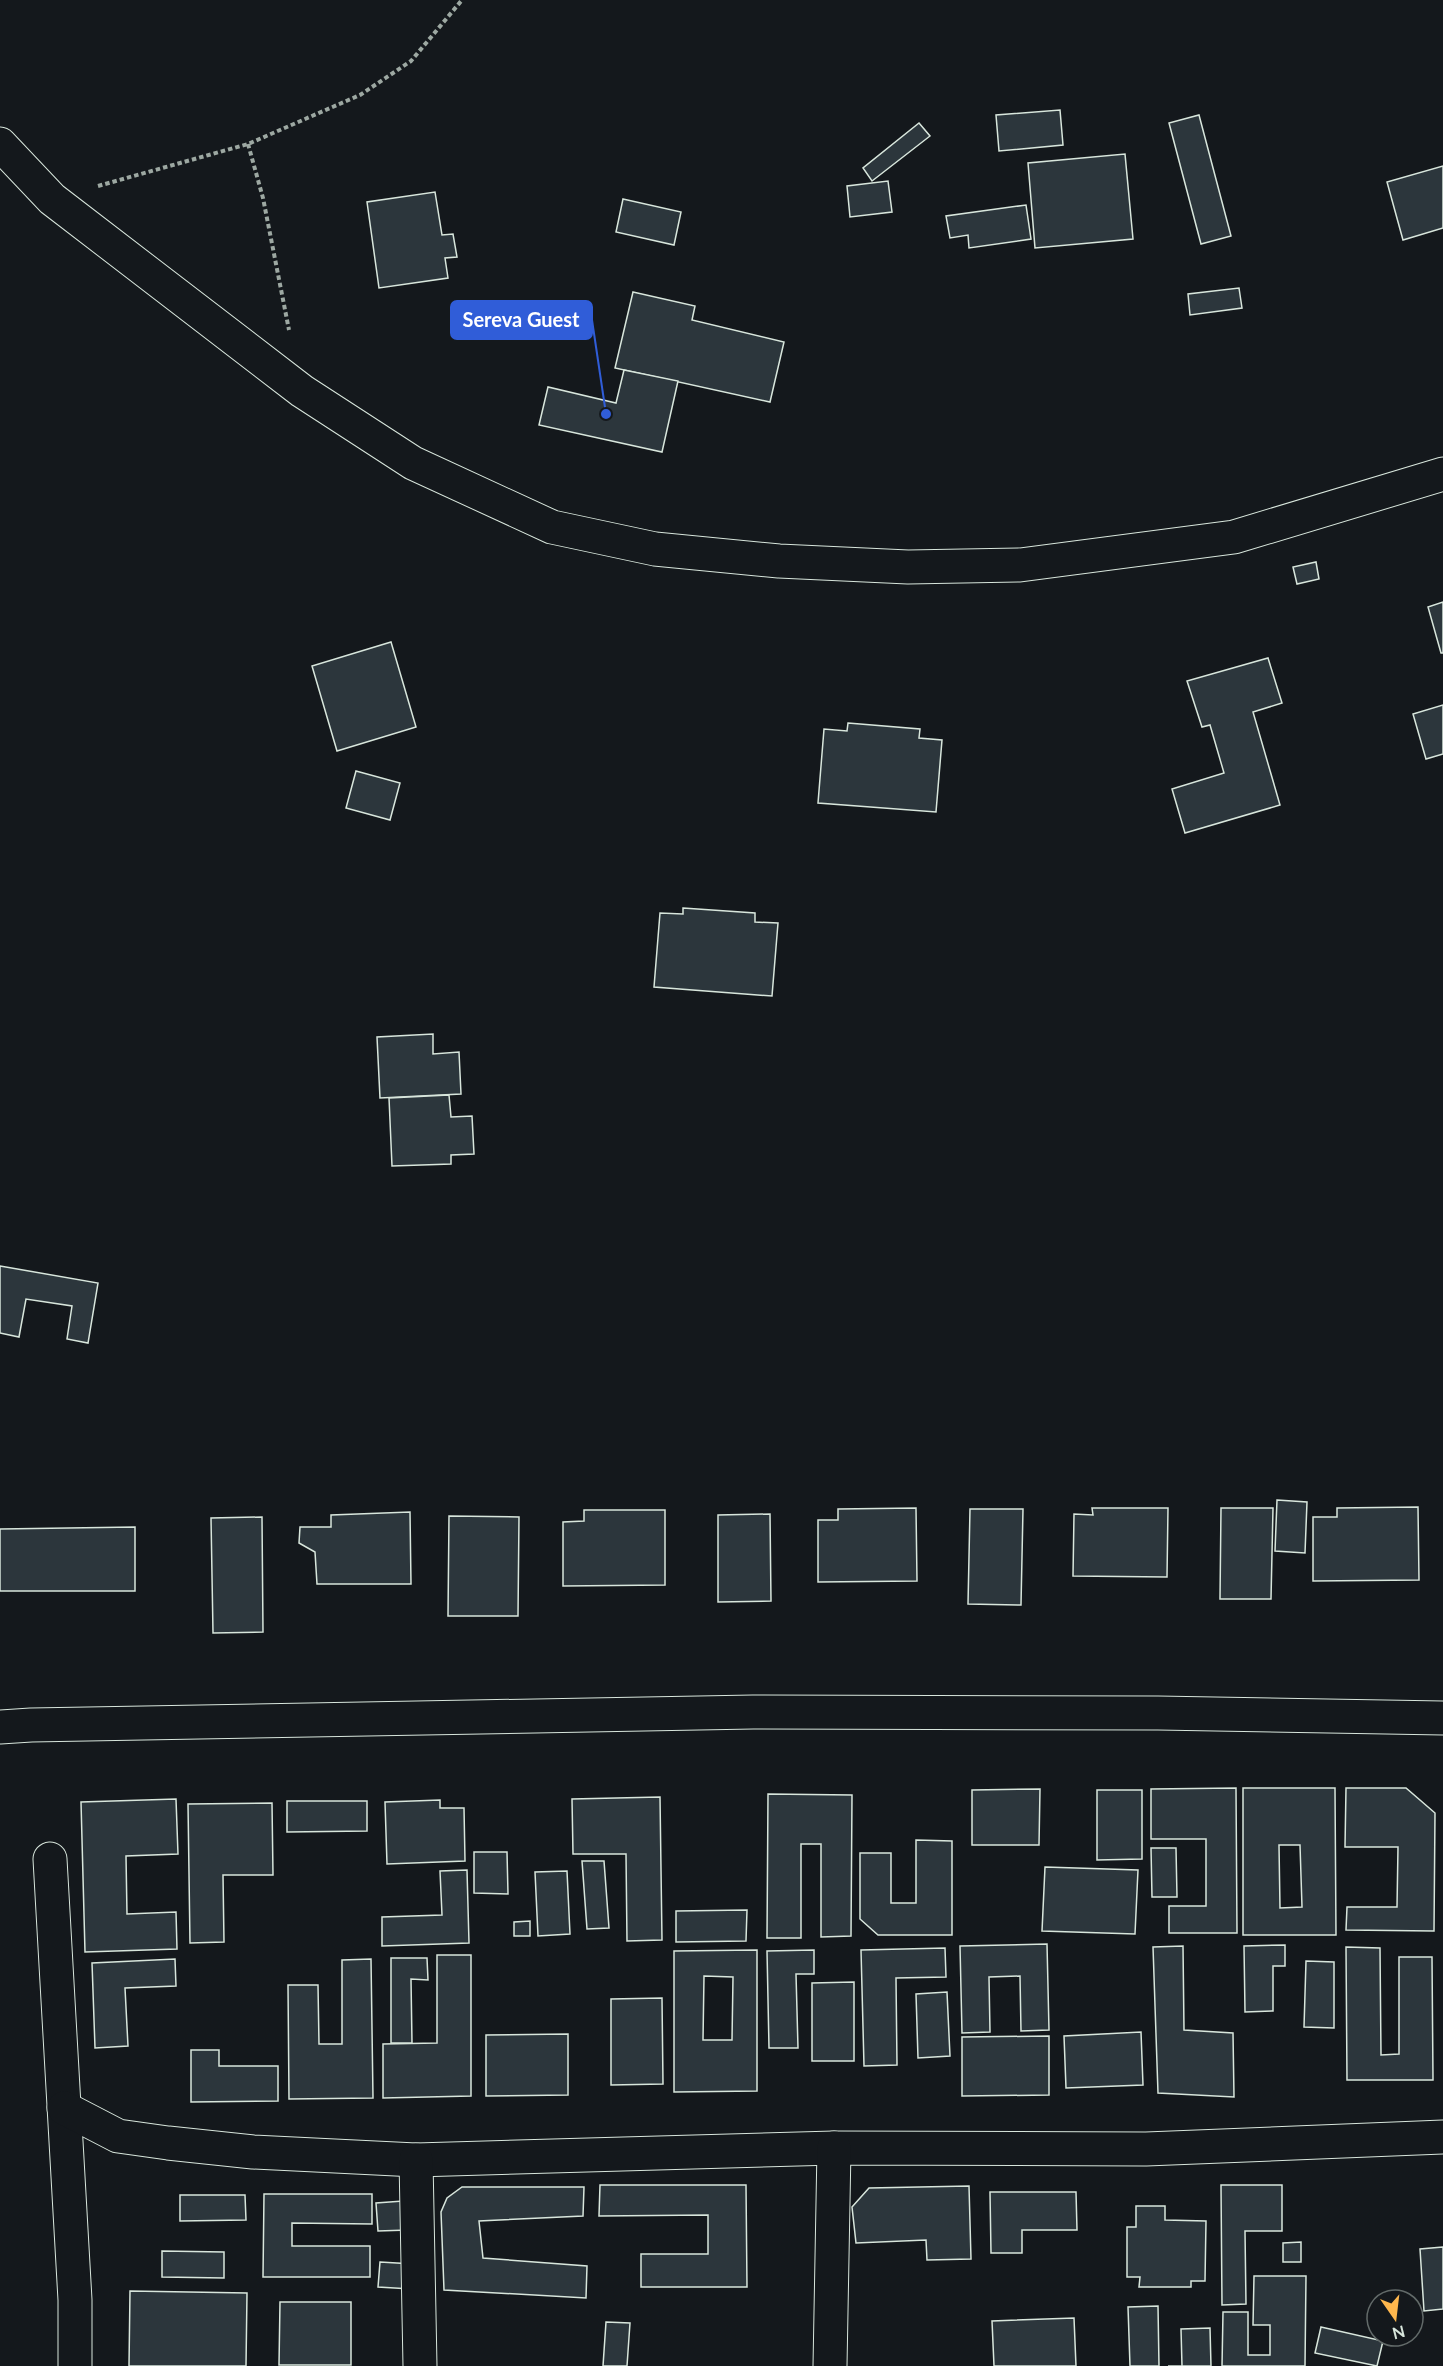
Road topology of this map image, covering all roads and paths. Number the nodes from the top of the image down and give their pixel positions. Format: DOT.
graph roads {
  1 [pos="462,0"];
  2 [pos="0,144"];
  3 [pos="248,144"];
  4 [pos="52,199"];
  5 [pos="290,333"];
  6 [pos="1443,474"];
  7 [pos="1443,1718"];
  8 [pos="0,1727"];
  9 [pos="50,1859"];
  10 [pos="64,2108"];
  11 [pos="1443,2138"];
  12 [pos="834,2148"];
  13 [pos="416,2160"];
  14 [pos="75,2366"];
  15 [pos="420,2366"];
  16 [pos="830,2366"];
  1 -- 3 [label="path"];
  2 -- 4 [label="street"];
  3 -- 4 [label="path"];
  3 -- 5 [label="path"];
  4 -- 6 [label="street"];
  7 -- 8 [label="street"];
  9 -- 10 [label="street"];
  10 -- 13 [label="street"];
  10 -- 14 [label="street"];
  11 -- 12 [label="street"];
  12 -- 13 [label="street"];
  12 -- 16 [label="street"];
  13 -- 15 [label="street"];
}
